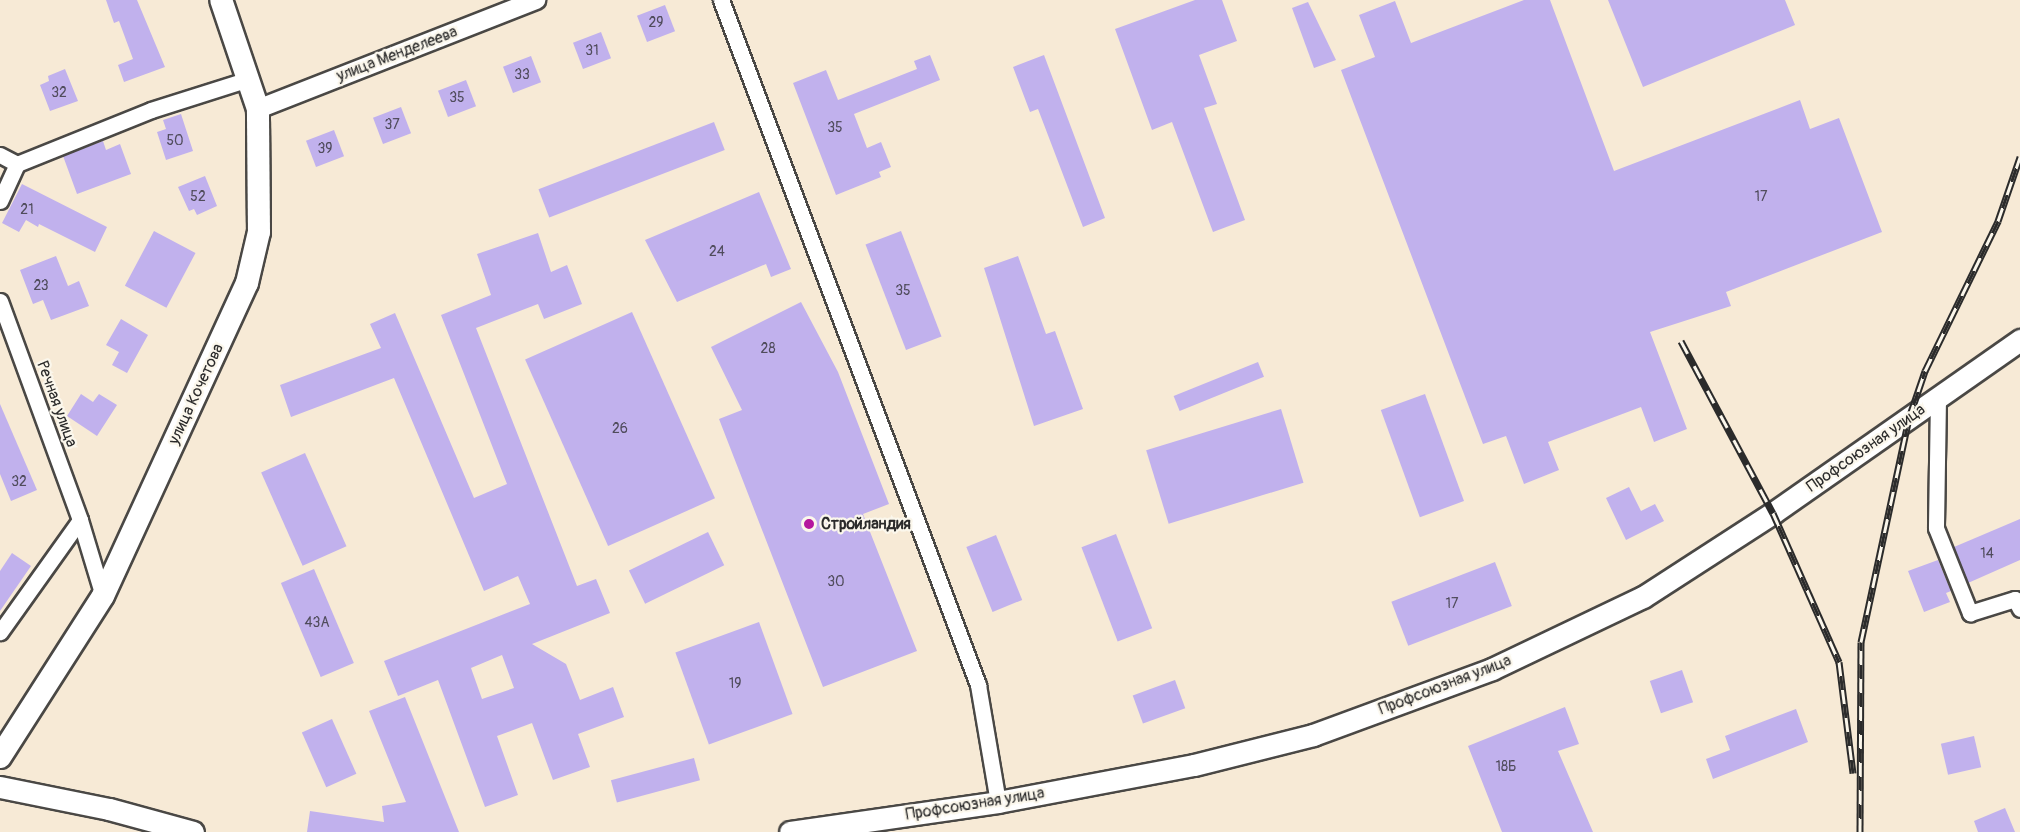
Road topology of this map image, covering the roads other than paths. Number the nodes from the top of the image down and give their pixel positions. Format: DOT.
graph roads {
  1 [pos="221,0"];
  2 [pos="536,0"];
  3 [pos="721,0"];
  4 [pos="249,79"];
  5 [pos="258,109"];
  6 [pos="0,155"];
  7 [pos="17,164"];
  8 [pos="0,201"];
  9 [pos="0,301"];
  10 [pos="2020,340"];
  11 [pos="1938,398"];
  12 [pos="80,520"];
  13 [pos="103,596"];
  14 [pos="2020,609"];
  15 [pos="0,632"];
  16 [pos="0,757"];
  17 [pos="0,788"];
  18 [pos="998,802"];
  19 [pos="193,832"];
  20 [pos="790,832"];
  1 -- 4 [label="main road, улица Кочетова"];
  2 -- 5 [label="street, улица Менделеева"];
  3 -- 18 [label="street"];
  4 -- 5 [label="main road, улица Кочетова"];
  4 -- 7 [label="street"];
  5 -- 13 [label="main road, улица Кочетова"];
  6 -- 7 [label="street"];
  7 -- 8 [label="street"];
  9 -- 12 [label="street, Речная улица"];
  10 -- 11 [label="main road, Профсоюзная улица"];
  11 -- 14 [label="street"];
  11 -- 18 [label="main road, Профсоюзная улица"];
  12 -- 13 [label="street, Речная улица"];
  12 -- 15 [label="street"];
  13 -- 16 [label="main road, улица Кочетова"];
  17 -- 19 [label="main road"];
  18 -- 20 [label="main road, Профсоюзная улица"];
}
